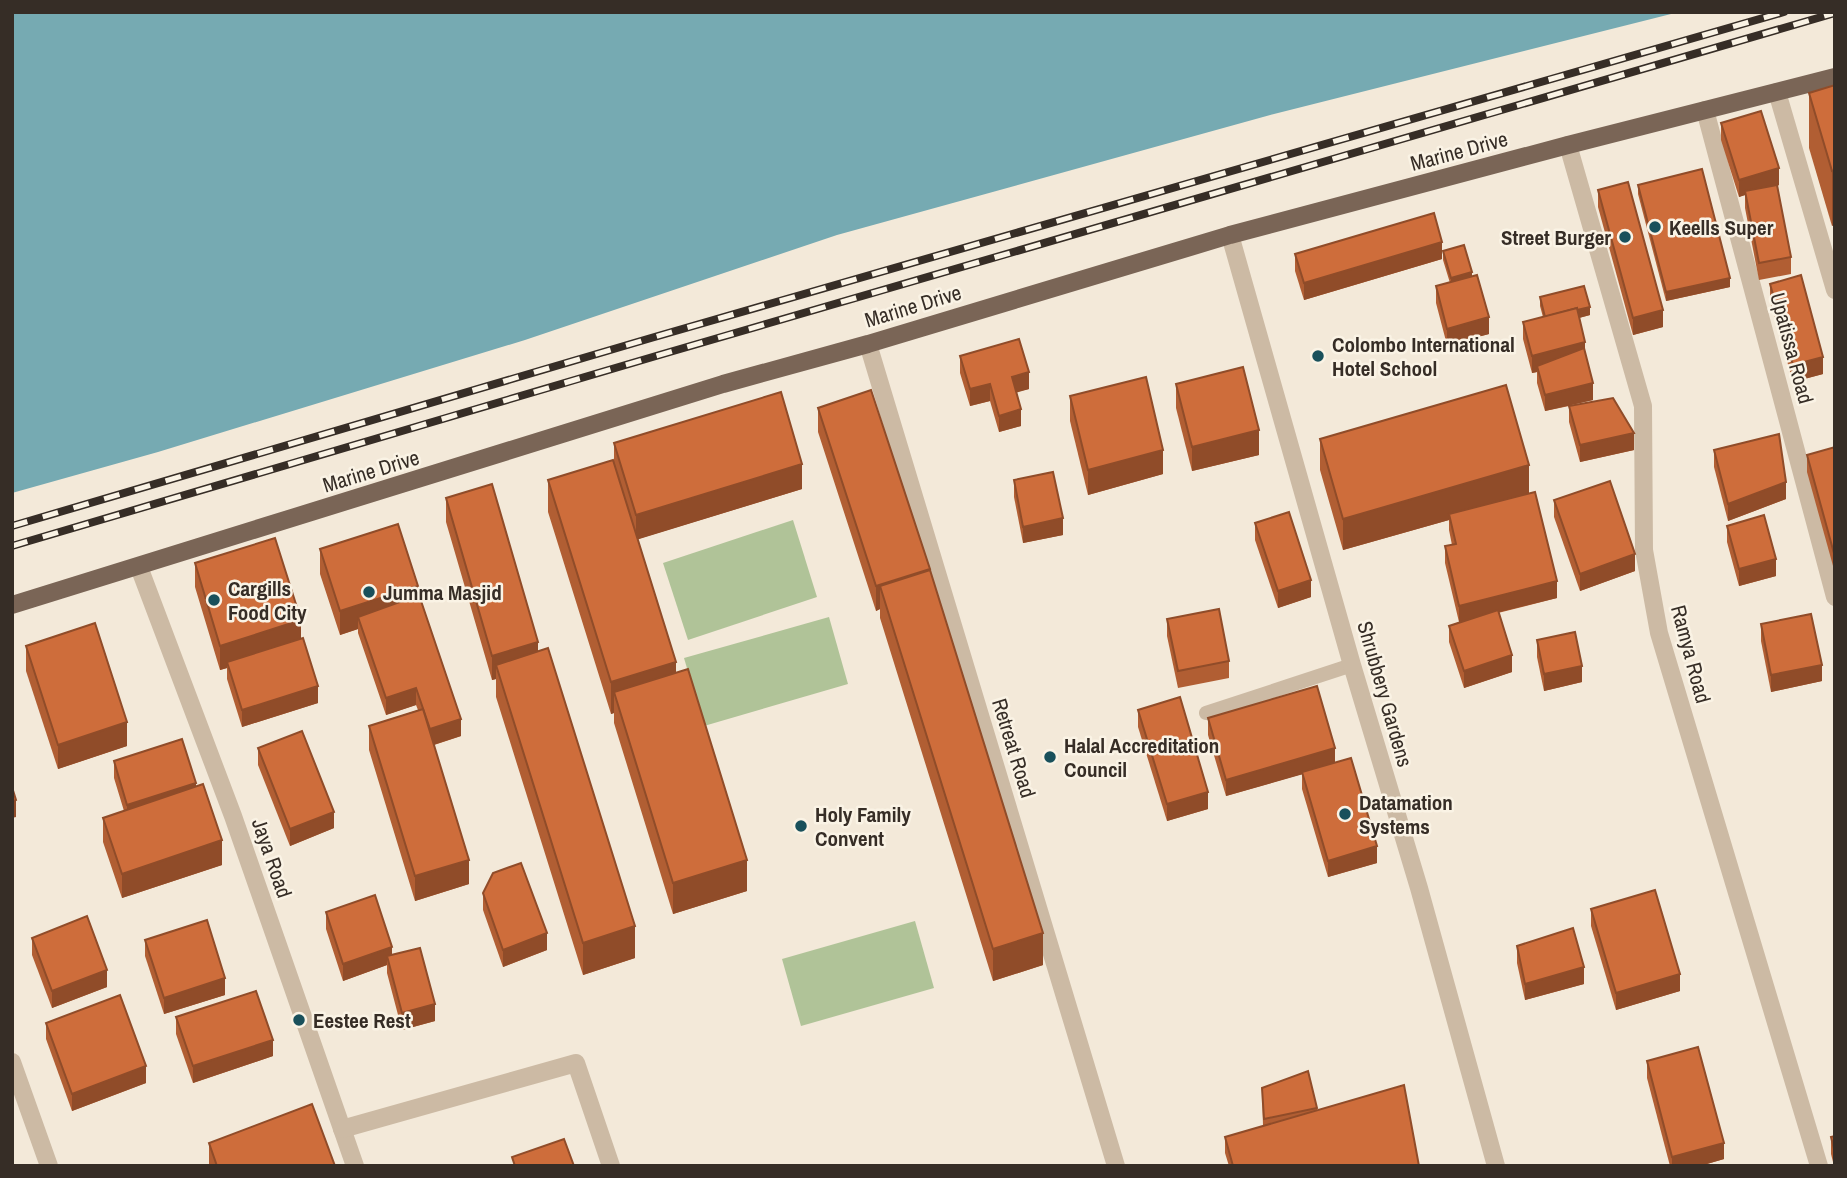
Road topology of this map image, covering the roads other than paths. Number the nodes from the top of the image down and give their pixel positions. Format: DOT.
graph roads {
  1 [pos="1835,77"];
  2 [pos="1777,92"];
  3 [pos="1705,110"];
  4 [pos="1568,145"];
  5 [pos="1230,235"];
  6 [pos="1835,290"];
  7 [pos="868,344"];
  8 [pos="139,567"];
  9 [pos="1835,597"];
  10 [pos="12,605"];
  11 [pos="1352,666"];
  12 [pos="1206,713"];
  13 [pos="12,1062"];
  14 [pos="342,1129"];
  15 [pos="50,1166"];
  16 [pos="355,1166"];
  17 [pos="611,1166"];
  18 [pos="1116,1166"];
  19 [pos="1496,1166"];
  20 [pos="1819,1166"];
  1 -- 2 [label="main road, Marine Drive"];
  2 -- 3 [label="main road, Marine Drive"];
  2 -- 6 [label="street"];
  3 -- 4 [label="main road, Marine Drive"];
  3 -- 9 [label="street, Upatissa Road"];
  4 -- 5 [label="main road, Marine Drive"];
  4 -- 20 [label="street, Ramya Road"];
  5 -- 7 [label="main road, Marine Drive"];
  5 -- 11 [label="street, Shrubbery Gardens"];
  7 -- 8 [label="main road, Marine Drive"];
  7 -- 18 [label="street, Retreat Road"];
  8 -- 10 [label="main road, Marine Drive"];
  8 -- 14 [label="street, Jaya Road"];
  11 -- 12 [label="lane"];
  11 -- 19 [label="street, Shrubbery Gardens"];
  13 -- 15 [label="street"];
  14 -- 16 [label="street, Jaya Road"];
  14 -- 17 [label="street"];
}
